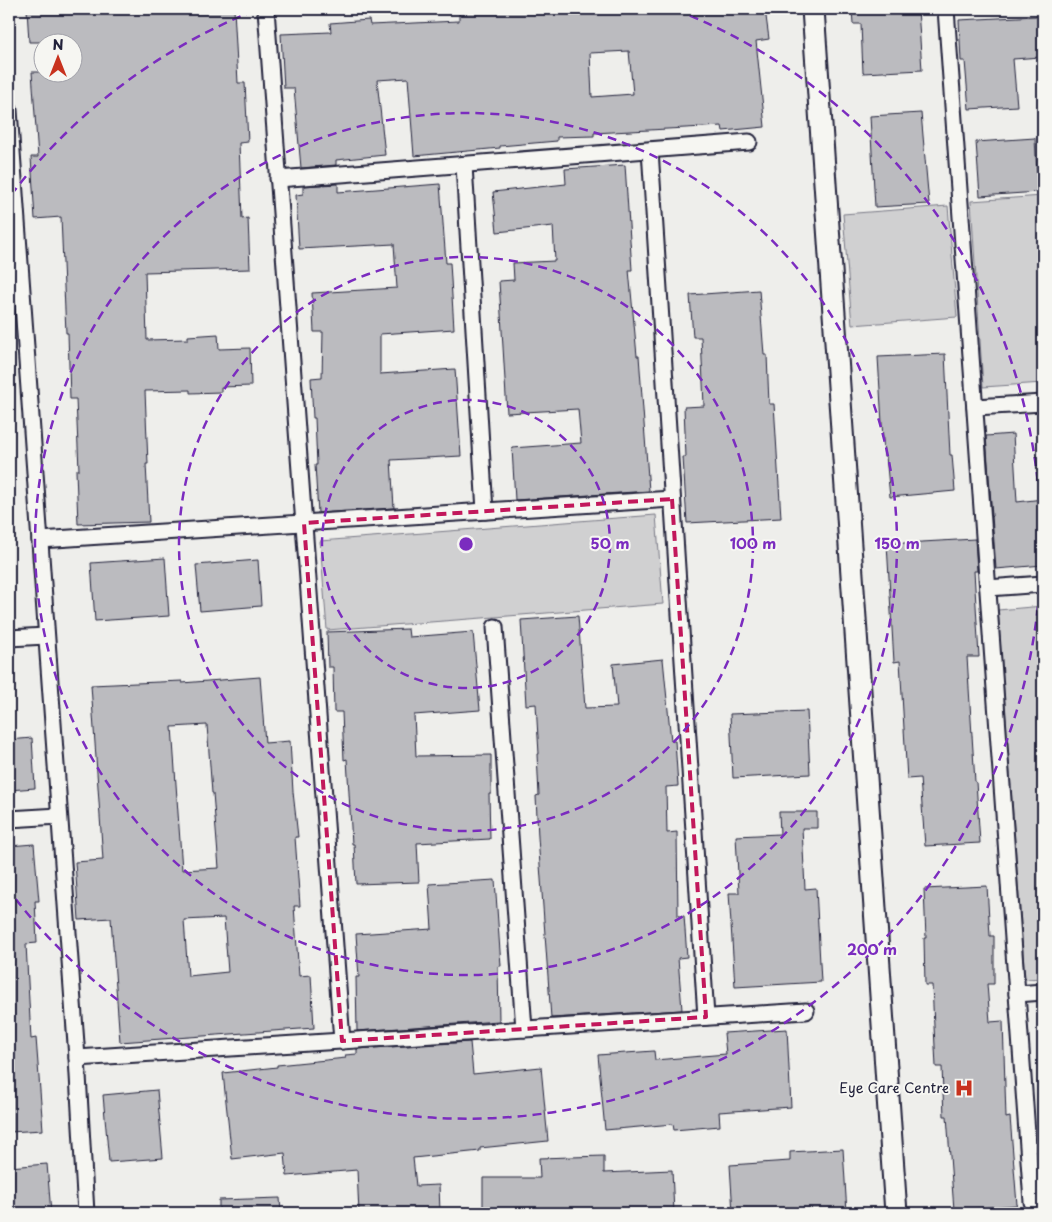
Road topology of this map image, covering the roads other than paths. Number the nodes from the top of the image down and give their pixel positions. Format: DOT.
graph roads {
  1 [pos="266,9"];
  2 [pos="813,9"];
  3 [pos="946,9"];
  4 [pos="9,110"];
  5 [pos="749,142"];
  6 [pos="650,150"];
  7 [pos="464,165"];
  8 [pos="278,179"];
  9 [pos="1043,403"];
  10 [pos="975,407"];
  11 [pos="672,499"];
  12 [pos="485,511"];
  13 [pos="304,523"];
  14 [pos="40,540"];
  15 [pos="1043,584"];
  16 [pos="988,588"];
  17 [pos="495,627"];
  18 [pos="46,636"];
  19 [pos="9,638"];
  20 [pos="59,816"];
  21 [pos="9,819"];
  22 [pos="1043,992"];
  23 [pos="1017,994"];
  24 [pos="806,1010"];
  25 [pos="706,1017"];
  26 [pos="524,1029"];
  27 [pos="342,1041"];
  28 [pos="77,1058"];
  29 [pos="86,1213"];
  30 [pos="896,1213"];
  31 [pos="1038,1213"];
  1 -- 8 [label="street"];
  2 -- 30 [label="street"];
  3 -- 10 [label="street"];
  4 -- 14 [label="street"];
  5 -- 6 [label="street"];
  6 -- 7 [label="street"];
  6 -- 11 [label="street"];
  7 -- 8 [label="street"];
  7 -- 12 [label="street"];
  8 -- 13 [label="street"];
  9 -- 10 [label="street"];
  10 -- 16 [label="street"];
  11 -- 12 [label="street"];
  11 -- 25 [label="street"];
  12 -- 13 [label="street"];
  13 -- 14 [label="street"];
  13 -- 27 [label="street"];
  14 -- 18 [label="street"];
  15 -- 16 [label="street"];
  16 -- 23 [label="street"];
  17 -- 26 [label="street"];
  18 -- 19 [label="street"];
  18 -- 20 [label="street"];
  20 -- 21 [label="street"];
  20 -- 28 [label="street"];
  22 -- 23 [label="street"];
  23 -- 31 [label="street"];
  24 -- 25 [label="street"];
  25 -- 26 [label="street"];
  26 -- 27 [label="street"];
  27 -- 28 [label="street"];
  28 -- 29 [label="street"];
}
